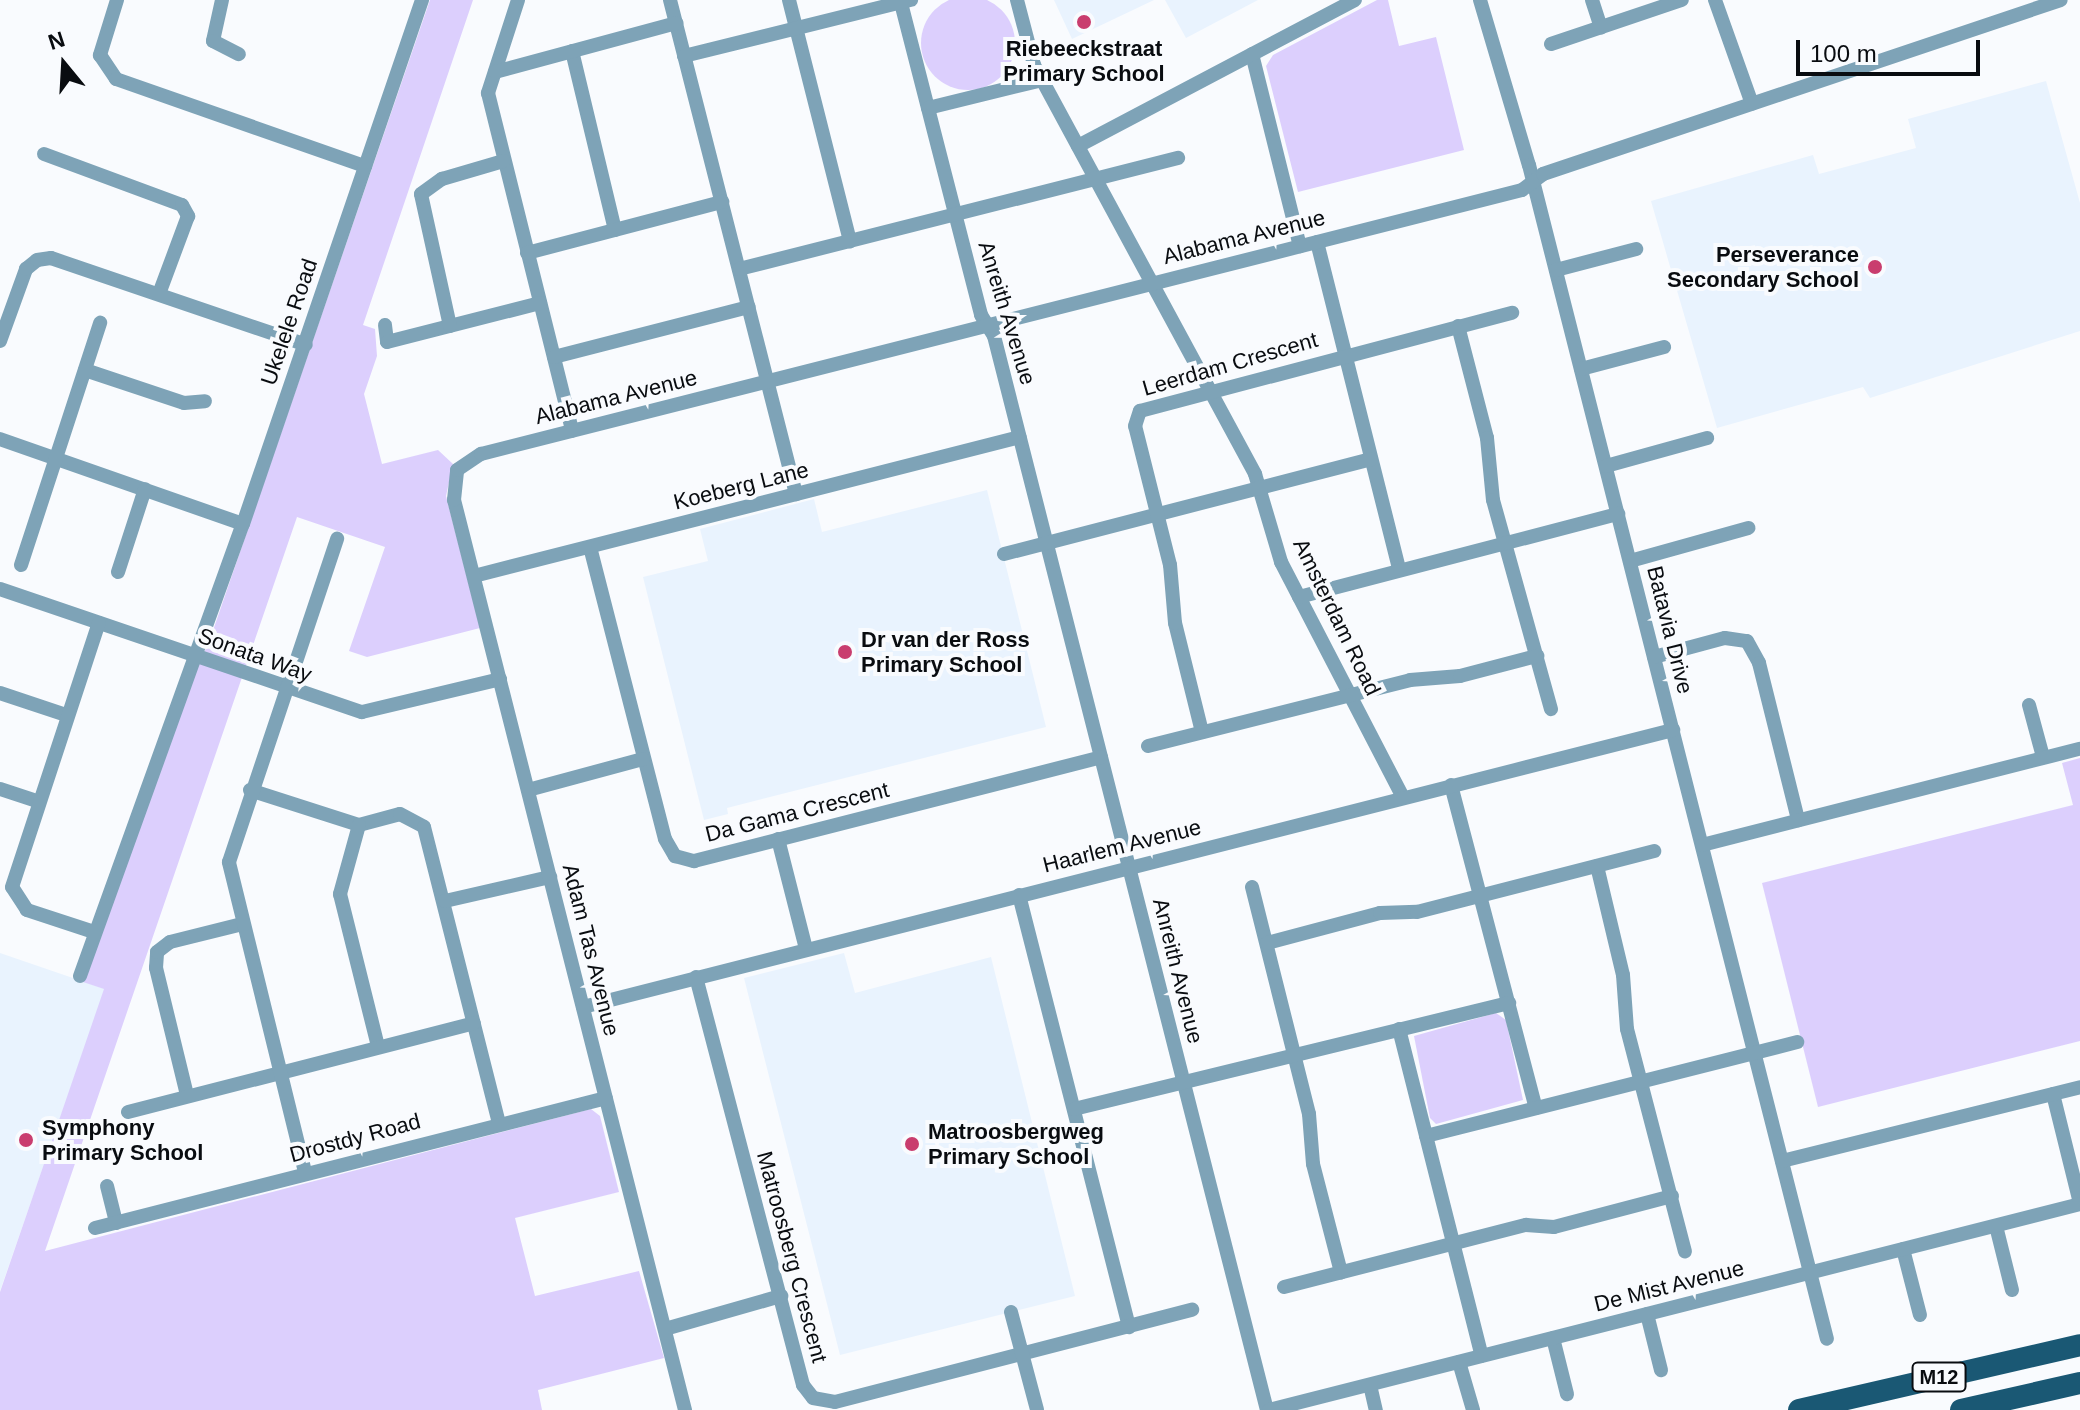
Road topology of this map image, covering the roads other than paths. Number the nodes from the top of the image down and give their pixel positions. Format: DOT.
graph roads {
  1 [pos="117,0"];
  2 [pos="222,0"];
  3 [pos="422,0"];
  4 [pos="518,0"];
  5 [pos="670,0"];
  6 [pos="789,0"];
  7 [pos="1017,0"];
  8 [pos="1355,0"];
  9 [pos="1480,0"];
  10 [pos="1592,0"];
  11 [pos="1682,0"];
  12 [pos="1715,0"];
  13 [pos="2061,0"];
  14 [pos="906,1"];
  15 [pos="676,23"];
  16 [pos="1601,28"];
  17 [pos="796,30"];
  18 [pos="1551,44"];
  19 [pos="572,51"];
  20 [pos="239,54"];
  21 [pos="1252,54"];
  22 [pos="684,56"];
  23 [pos="495,72"];
  24 [pos="1042,80"];
  25 [pos="1752,104"];
  26 [pos="928,108"];
  27 [pos="1078,146"];
  28 [pos="44,154"];
  29 [pos="1178,158"];
  30 [pos="503,161"];
  31 [pos="365,166"];
  32 [pos="1096,178"];
  33 [pos="1533,181"];
  34 [pos="722,202"];
  35 [pos="956,214"];
  36 [pos="615,230"];
  37 [pos="850,241"];
  38 [pos="1317,242"];
  39 [pos="1300,246"];
  40 [pos="1636,249"];
  41 [pos="527,253"];
  42 [pos="739,269"];
  43 [pos="1556,270"];
  44 [pos="1154,283"];
  45 [pos="159,294"];
  46 [pos="540,303"];
  47 [pos="749,307"];
  48 [pos="1512,313"];
  49 [pos="100,323"];
  50 [pos="385,325"];
  51 [pos="987,325"];
  52 [pos="450,326"];
  53 [pos="1458,326"];
  54 [pos="0,341"];
  55 [pos="306,345"];
  56 [pos="1664,347"];
  57 [pos="1345,355"];
  58 [pos="554,357"];
  59 [pos="1581,369"];
  60 [pos="85,370"];
  61 [pos="768,381"];
  62 [pos="1210,389"];
  63 [pos="205,401"];
  64 [pos="572,431"];
  65 [pos="1020,437"];
  66 [pos="1707,438"];
  67 [pos="0,439"];
  68 [pos="56,459"];
  69 [pos="1371,459"];
  70 [pos="1606,466"];
  71 [pos="145,489"];
  72 [pos="1261,489"];
  73 [pos="796,494"];
  74 [pos="454,500"];
  75 [pos="1618,514"];
  76 [pos="1157,515"];
  77 [pos="243,524"];
  78 [pos="1748,528"];
  79 [pos="337,539"];
  80 [pos="1047,543"];
  81 [pos="1505,543"];
  82 [pos="590,547"];
  83 [pos="1004,554"];
  84 [pos="1630,561"];
  85 [pos="21,565"];
  86 [pos="1399,569"];
  87 [pos="118,572"];
  88 [pos="474,576"];
  89 [pos="0,589"];
  90 [pos="1299,597"];
  91 [pos="99,623"];
  92 [pos="1537,656"];
  93 [pos="194,657"];
  94 [pos="1654,657"];
  95 [pos="500,679"];
  96 [pos="288,690"];
  97 [pos="0,693"];
  98 [pos="1350,695"];
  99 [pos="2029,705"];
  100 [pos="1551,709"];
  101 [pos="66,715"];
  102 [pos="1673,730"];
  103 [pos="1202,732"];
  104 [pos="1148,746"];
  105 [pos="2080,749"];
  106 [pos="1101,757"];
  107 [pos="2043,757"];
  108 [pos="643,759"];
  109 [pos="1451,785"];
  110 [pos="0,789"];
  111 [pos="250,790"];
  112 [pos="528,790"];
  113 [pos="1403,797"];
  114 [pos="37,801"];
  115 [pos="1798,820"];
  116 [pos="359,825"];
  117 [pos="778,839"];
  118 [pos="1702,845"];
  119 [pos="1654,851"];
  120 [pos="1129,866"];
  121 [pos="1597,866"];
  122 [pos="550,877"];
  123 [pos="1252,887"];
  124 [pos="1019,895"];
  125 [pos="1480,895"];
  126 [pos="445,901"];
  127 [pos="242,924"];
  128 [pos="94,932"];
  129 [pos="1267,943"];
  130 [pos="806,949"];
  131 [pos="80,976"];
  132 [pos="696,977"];
  133 [pos="1509,1003"];
  134 [pos="583,1007"];
  135 [pos="474,1023"];
  136 [pos="1399,1029"];
  137 [pos="1797,1042"];
  138 [pos="378,1046"];
  139 [pos="1295,1054"];
  140 [pos="1755,1055"];
  141 [pos="279,1071"];
  142 [pos="1184,1082"];
  143 [pos="1642,1082"];
  144 [pos="2080,1087"];
  145 [pos="2053,1094"];
  146 [pos="187,1095"];
  147 [pos="606,1098"];
  148 [pos="1536,1108"];
  149 [pos="1074,1109"];
  150 [pos="128,1112"];
  151 [pos="499,1124"];
  152 [pos="1426,1136"];
  153 [pos="1782,1161"];
  154 [pos="305,1172"];
  155 [pos="107,1186"];
  156 [pos="1672,1196"];
  157 [pos="2080,1204"];
  158 [pos="116,1223"];
  159 [pos="1996,1226"];
  160 [pos="95,1228"];
  161 [pos="1453,1244"];
  162 [pos="1903,1249"];
  163 [pos="1685,1252"];
  164 [pos="1341,1272"];
  165 [pos="1811,1273"];
  166 [pos="1284,1287"];
  167 [pos="2012,1290"];
  168 [pos="781,1296"];
  169 [pos="1192,1310"];
  170 [pos="1011,1312"];
  171 [pos="1647,1314"];
  172 [pos="1920,1315"];
  173 [pos="1129,1327"];
  174 [pos="665,1329"];
  175 [pos="1553,1338"];
  176 [pos="1827,1339"];
  177 [pos="2080,1345"];
  178 [pos="1022,1354"];
  179 [pos="1482,1356"];
  180 [pos="1459,1362"];
  181 [pos="1661,1370"];
  182 [pos="2080,1383"];
  183 [pos="1370,1385"];
  184 [pos="1567,1394"];
  185 [pos="685,1410"];
  186 [pos="1037,1410"];
  187 [pos="1268,1410"];
  188 [pos="1376,1410"];
  189 [pos="1473,1410"];
  190 [pos="1799,1410"];
  191 [pos="1961,1410"];
  1 -- 31 [label="street"];
  2 -- 20 [label="street"];
  3 -- 31 [label="street, Ukelele Road"];
  4 -- 23 [label="street"];
  5 -- 15 [label="street"];
  6 -- 17 [label="street"];
  7 -- 24 [label="street, Amsterdam Road"];
  8 -- 21 [label="street"];
  9 -- 33 [label="street, Batavia Drive"];
  10 -- 16 [label="street"];
  11 -- 16 [label="street"];
  12 -- 25 [label="street"];
  13 -- 25 [label="street, Alabama Avenue"];
  14 -- 17 [label="street"];
  14 -- 26 [label="street, Anreith Avenue"];
  15 -- 19 [label="street"];
  15 -- 22 [label="street"];
  16 -- 18 [label="street"];
  17 -- 22 [label="street"];
  17 -- 37 [label="street"];
  19 -- 23 [label="street"];
  19 -- 36 [label="street"];
  21 -- 27 [label="street"];
  21 -- 39 [label="street"];
  22 -- 34 [label="street"];
  23 -- 30 [label="street"];
  24 -- 26 [label="street"];
  24 -- 27 [label="street, Amsterdam Road"];
  25 -- 33 [label="street, Alabama Avenue"];
  26 -- 35 [label="street, Anreith Avenue"];
  27 -- 32 [label="street, Amsterdam Road"];
  28 -- 45 [label="street"];
  29 -- 32 [label="street"];
  30 -- 41 [label="street"];
  30 -- 52 [label="street"];
  31 -- 55 [label="street, Ukelele Road"];
  32 -- 35 [label="street"];
  32 -- 44 [label="street, Amsterdam Road"];
  33 -- 38 [label="street, Alabama Avenue"];
  33 -- 43 [label="street, Batavia Drive"];
  34 -- 36 [label="street"];
  34 -- 42 [label="street"];
  35 -- 37 [label="street"];
  35 -- 51 [label="street, Anreith Avenue"];
  36 -- 41 [label="street"];
  37 -- 42 [label="street"];
  38 -- 39 [label="street, Alabama Avenue"];
  38 -- 57 [label="street"];
  39 -- 44 [label="street, Alabama Avenue"];
  40 -- 43 [label="street"];
  41 -- 46 [label="street"];
  42 -- 47 [label="street"];
  43 -- 59 [label="street, Batavia Drive"];
  44 -- 51 [label="street, Alabama Avenue"];
  44 -- 62 [label="street, Amsterdam Road"];
  45 -- 54 [label="street"];
  45 -- 55 [label="street"];
  46 -- 52 [label="street"];
  46 -- 58 [label="street"];
  47 -- 58 [label="street"];
  47 -- 61 [label="street"];
  48 -- 53 [label="street, Leerdam Crescent"];
  49 -- 60 [label="street"];
  50 -- 52 [label="street"];
  51 -- 61 [label="street, Alabama Avenue"];
  51 -- 65 [label="street, Anreith Avenue"];
  53 -- 57 [label="street, Leerdam Crescent"];
  53 -- 81 [label="street"];
  55 -- 77 [label="street, Ukelele Road"];
  56 -- 59 [label="street"];
  57 -- 62 [label="street, Leerdam Crescent"];
  57 -- 69 [label="street"];
  58 -- 64 [label="street"];
  59 -- 70 [label="street, Batavia Drive"];
  60 -- 63 [label="street"];
  60 -- 68 [label="street"];
  61 -- 64 [label="street, Alabama Avenue"];
  61 -- 73 [label="street"];
  62 -- 72 [label="street, Amsterdam Road"];
  62 -- 76 [label="street, Leerdam Crescent"];
  64 -- 74 [label="street, Alabama Avenue"];
  65 -- 73 [label="street, Koeberg Lane"];
  65 -- 80 [label="street, Anreith Avenue"];
  66 -- 70 [label="street"];
  67 -- 68 [label="street"];
  68 -- 71 [label="street"];
  68 -- 85 [label="street"];
  69 -- 72 [label="street"];
  69 -- 86 [label="street"];
  70 -- 75 [label="street, Batavia Drive"];
  71 -- 77 [label="street"];
  71 -- 87 [label="street"];
  72 -- 76 [label="street"];
  72 -- 90 [label="street, Amsterdam Road"];
  73 -- 82 [label="street, Koeberg Lane"];
  74 -- 88 [label="street, Adam Tas Avenue"];
  75 -- 81 [label="street"];
  75 -- 84 [label="street, Batavia Drive"];
  76 -- 80 [label="street"];
  76 -- 103 [label="street, Leerdam Crescent"];
  77 -- 93 [label="street, Ukelele Road"];
  78 -- 84 [label="street"];
  79 -- 96 [label="street"];
  80 -- 83 [label="street"];
  80 -- 106 [label="street, Anreith Avenue"];
  81 -- 86 [label="street"];
  81 -- 92 [label="street"];
  82 -- 88 [label="street, Koeberg Lane"];
  82 -- 108 [label="street, Da Gama Crescent"];
  84 -- 94 [label="street, Batavia Drive"];
  86 -- 90 [label="street"];
  88 -- 95 [label="street, Adam Tas Avenue"];
  89 -- 91 [label="street, Sonata Way"];
  90 -- 98 [label="street, Amsterdam Road"];
  91 -- 93 [label="street, Sonata Way"];
  91 -- 101 [label="street"];
  92 -- 98 [label="street"];
  92 -- 100 [label="street"];
  93 -- 96 [label="street, Sonata Way"];
  93 -- 128 [label="street, Ukelele Road"];
  94 -- 102 [label="street, Batavia Drive"];
  94 -- 115 [label="street"];
  95 -- 96 [label="street, Sonata Way"];
  95 -- 112 [label="street, Adam Tas Avenue"];
  96 -- 111 [label="street"];
  97 -- 101 [label="street"];
  98 -- 103 [label="street"];
  98 -- 113 [label="street, Amsterdam Road"];
  99 -- 107 [label="street"];
  101 -- 114 [label="street"];
  102 -- 109 [label="street, Haarlem Avenue"];
  102 -- 118 [label="street, Batavia Drive"];
  103 -- 104 [label="street"];
  105 -- 107 [label="street"];
  106 -- 117 [label="street, Da Gama Crescent"];
  106 -- 120 [label="street, Anreith Avenue"];
  107 -- 115 [label="street"];
  108 -- 112 [label="street"];
  108 -- 117 [label="street, Da Gama Crescent"];
  109 -- 113 [label="street, Haarlem Avenue"];
  109 -- 125 [label="street"];
  110 -- 114 [label="street"];
  111 -- 116 [label="street"];
  111 -- 127 [label="street"];
  112 -- 122 [label="street, Adam Tas Avenue"];
  113 -- 120 [label="street, Haarlem Avenue"];
  114 -- 128 [label="street"];
  115 -- 118 [label="street"];
  116 -- 126 [label="street"];
  116 -- 138 [label="street"];
  117 -- 130 [label="street"];
  118 -- 140 [label="street, Batavia Drive"];
  119 -- 121 [label="street"];
  120 -- 124 [label="street, Haarlem Avenue"];
  120 -- 142 [label="street, Anreith Avenue"];
  121 -- 125 [label="street"];
  121 -- 143 [label="street"];
  122 -- 126 [label="street"];
  122 -- 134 [label="street, Adam Tas Avenue"];
  123 -- 129 [label="street"];
  124 -- 130 [label="street, Haarlem Avenue"];
  124 -- 149 [label="street"];
  125 -- 129 [label="street"];
  125 -- 133 [label="street"];
  126 -- 135 [label="street"];
  127 -- 141 [label="street"];
  127 -- 146 [label="street"];
  128 -- 131 [label="street, Ukelele Road"];
  129 -- 139 [label="street"];
  130 -- 132 [label="street, Haarlem Avenue"];
  132 -- 134 [label="street, Haarlem Avenue"];
  132 -- 168 [label="street, Matroosberg Crescent"];
  133 -- 136 [label="street"];
  133 -- 148 [label="street"];
  134 -- 147 [label="street, Adam Tas Avenue"];
  135 -- 138 [label="street"];
  135 -- 151 [label="street"];
  136 -- 139 [label="street"];
  136 -- 152 [label="street"];
  137 -- 140 [label="street"];
  138 -- 141 [label="street"];
  139 -- 142 [label="street"];
  139 -- 164 [label="street"];
  140 -- 143 [label="street"];
  140 -- 153 [label="street, Batavia Drive"];
  141 -- 146 [label="street"];
  141 -- 154 [label="street"];
  142 -- 149 [label="street"];
  142 -- 187 [label="street, Anreith Avenue"];
  143 -- 148 [label="street"];
  143 -- 156 [label="street"];
  144 -- 145 [label="street"];
  145 -- 153 [label="street"];
  145 -- 157 [label="street"];
  146 -- 150 [label="street"];
  147 -- 151 [label="street, Drostdy Road"];
  147 -- 174 [label="street, Adam Tas Avenue"];
  148 -- 152 [label="street"];
  149 -- 173 [label="street"];
  151 -- 154 [label="street, Drostdy Road"];
  152 -- 161 [label="street"];
  153 -- 165 [label="street, Batavia Drive"];
  154 -- 158 [label="street, Drostdy Road"];
  155 -- 158 [label="street"];
  156 -- 161 [label="street"];
  156 -- 163 [label="street"];
  157 -- 159 [label="street, De Mist Avenue"];
  158 -- 160 [label="street, Drostdy Road"];
  159 -- 162 [label="street, De Mist Avenue"];
  159 -- 167 [label="street"];
  161 -- 164 [label="street"];
  161 -- 179 [label="street"];
  162 -- 165 [label="street, De Mist Avenue"];
  162 -- 172 [label="street"];
  164 -- 166 [label="street"];
  165 -- 171 [label="street, De Mist Avenue"];
  165 -- 176 [label="street, Batavia Drive"];
  168 -- 174 [label="street"];
  168 -- 178 [label="street, Matroosberg Crescent"];
  169 -- 173 [label="street, Matroosberg Crescent"];
  170 -- 178 [label="street"];
  171 -- 175 [label="street, De Mist Avenue"];
  171 -- 181 [label="street"];
  173 -- 178 [label="street, Matroosberg Crescent"];
  174 -- 185 [label="street, Adam Tas Avenue"];
  175 -- 179 [label="street, De Mist Avenue"];
  175 -- 184 [label="street"];
  177 -- 190 [label="main road, M12"];
  178 -- 186 [label="street"];
  179 -- 180 [label="street, De Mist Avenue"];
  180 -- 183 [label="street, De Mist Avenue"];
  180 -- 189 [label="street"];
  182 -- 191 [label="main road, M12"];
  183 -- 187 [label="street, De Mist Avenue"];
  183 -- 188 [label="street"];
}
